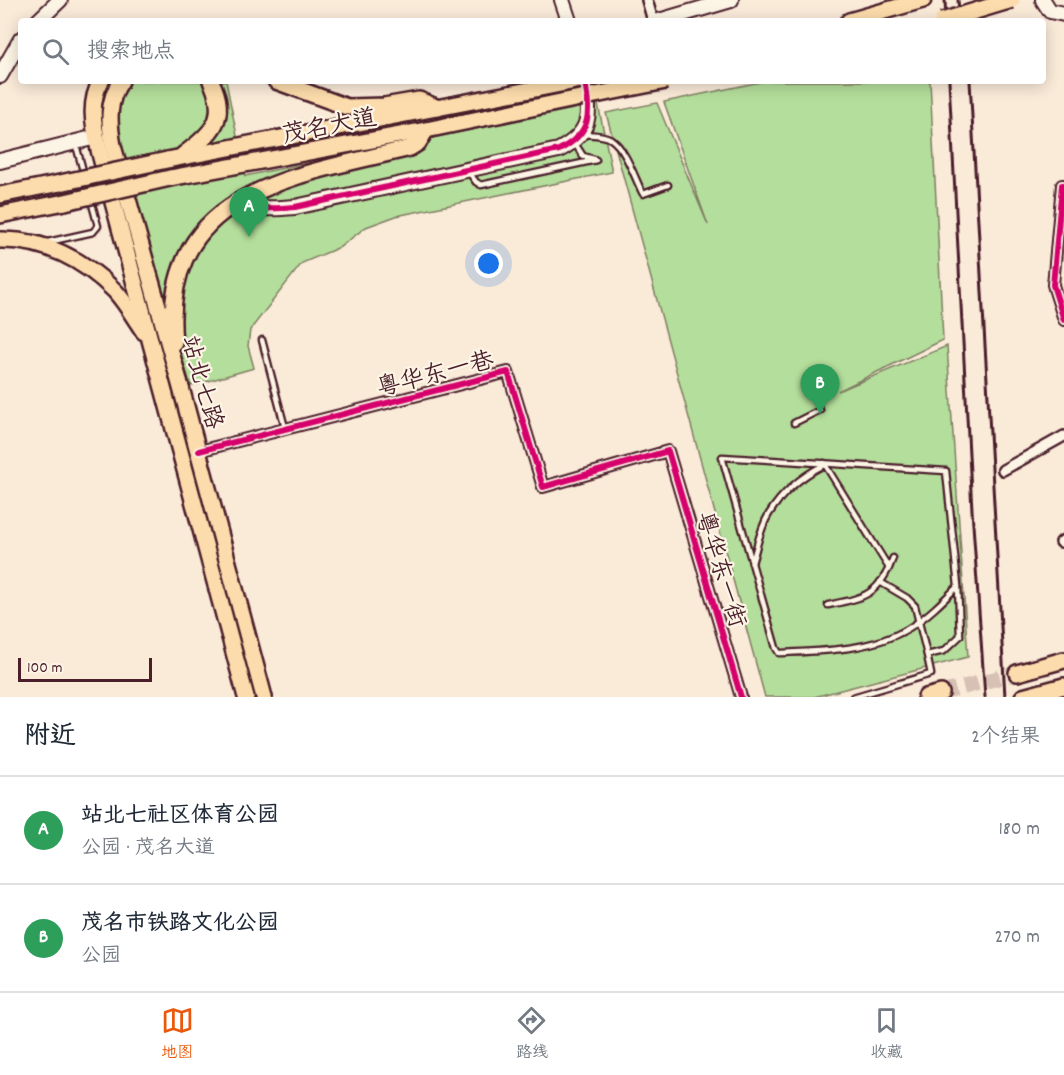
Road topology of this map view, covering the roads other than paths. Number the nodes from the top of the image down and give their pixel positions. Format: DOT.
graph roads {
  1 [pos="60,0"];
  2 [pos="561,0"];
  3 [pos="647,0"];
  4 [pos="731,0"];
  5 [pos="923,0"];
  6 [pos="1012,0"];
  7 [pos="1043,0"];
  8 [pos="1064,14"];
  9 [pos="41,18"];
  10 [pos="567,18"];
  11 [pos="652,18"];
  12 [pos="669,18"];
  13 [pos="859,18"];
  14 [pos="952,18"];
  15 [pos="18,44"];
  16 [pos="0,76"];
  17 [pos="100,84"];
  18 [pos="119,84"];
  19 [pos="212,84"];
  20 [pos="284,84"];
  21 [pos="562,84"];
  22 [pos="579,84"];
  23 [pos="651,84"];
  24 [pos="438,108"];
  25 [pos="426,130"];
  26 [pos="96,137"];
  27 [pos="576,137"];
  28 [pos="75,142"];
  29 [pos="173,159"];
  30 [pos="0,161"];
  31 [pos="467,169"];
  32 [pos="668,185"];
  33 [pos="1064,185"];
  34 [pos="0,195"];
  35 [pos="236,201"];
  36 [pos="0,216"];
  37 [pos="0,240"];
  38 [pos="40,244"];
  39 [pos="1064,320"];
  40 [pos="262,340"];
  41 [pos="150,341"];
  42 [pos="180,384"];
  43 [pos="820,410"];
  44 [pos="794,423"];
  45 [pos="285,428"];
  46 [pos="1064,436"];
  47 [pos="199,451"];
  48 [pos="668,451"];
  49 [pos="824,464"];
  50 [pos="1003,470"];
  51 [pos="217,520"];
  52 [pos="200,525"];
  53 [pos="893,558"];
  54 [pos="752,563"];
  55 [pos="889,568"];
  56 [pos="880,582"];
  57 [pos="958,586"];
  58 [pos="828,605"];
  59 [pos="918,622"];
  60 [pos="927,655"];
  61 [pos="1064,660"];
  62 [pos="255,661"];
  63 [pos="238,665"];
  64 [pos="1017,673"];
  65 [pos="1064,686"];
  66 [pos="1023,696"];
  67 [pos="246,697"];
  68 [pos="264,697"];
  69 [pos="741,697"];
  70 [pos="853,697"];
  1 -- 9 [label="street"];
  2 -- 10 [label="street"];
  3 -- 11 [label="street"];
  4 -- 12 [label="street"];
  5 -- 13 [label="main road"];
  6 -- 14 [label="main road, bridge"];
  7 -- 8 [label="street"];
  15 -- 16 [label="street"];
  17 -- 26 [label="main road, 站北七路"];
  18 -- 42 [label="main road, 站北七路"];
  19 -- 29 [label="main road"];
  20 -- 24 [label="main road"];
  21 -- 24 [label="main road, 茂名大道"];
  22 -- 27 [label="street"];
  23 -- 25 [label="main road, 茂名大道, bridge"];
  24 -- 29 [label="main road, 茂名大道"];
  25 -- 35 [label="main road"];
  25 -- 36 [label="main road, 茂名大道, bridge"];
  26 -- 28 [label="street"];
  26 -- 41 [label="main road, 站北七路"];
  27 -- 31 [label="street"];
  27 -- 31 [label="lane"];
  27 -- 32 [label="lane"];
  28 -- 30 [label="street"];
  28 -- 38 [label="lane"];
  29 -- 34 [label="main road, 茂名大道, bridge"];
  31 -- 35 [label="street"];
  33 -- 39 [label="street"];
  35 -- 42 [label="main road"];
  37 -- 38 [label="main road"];
  38 -- 41 [label="main road"];
  40 -- 45 [label="lane"];
  41 -- 52 [label="main road, 站北七路"];
  42 -- 47 [label="main road, 站北七路"];
  43 -- 44 [label="lane"];
  45 -- 47 [label="street, 粤华东一巷"];
  45 -- 48 [label="street, 粤华东一巷"];
  46 -- 50 [label="street"];
  47 -- 51 [label="main road, 站北七路"];
  48 -- 69 [label="street, 粤华东一街"];
  49 -- 54 [label="lane"];
  49 -- 54 [label="lane"];
  49 -- 55 [label="lane"];
  49 -- 57 [label="lane"];
  51 -- 52 [label="main road"];
  51 -- 62 [label="main road, 站北七路"];
  52 -- 63 [label="main road, 站北七路"];
  53 -- 55 [label="lane"];
  54 -- 59 [label="lane"];
  55 -- 56 [label="lane"];
  56 -- 58 [label="lane"];
  56 -- 59 [label="lane"];
  57 -- 59 [label="lane"];
  57 -- 60 [label="lane"];
  59 -- 60 [label="lane"];
  60 -- 70 [label="lane"];
  61 -- 64 [label="main road"];
  62 -- 63 [label="main road"];
  62 -- 68 [label="main road, 站北七路"];
  63 -- 67 [label="main road, 站北七路"];
  65 -- 66 [label="main road"];
}
